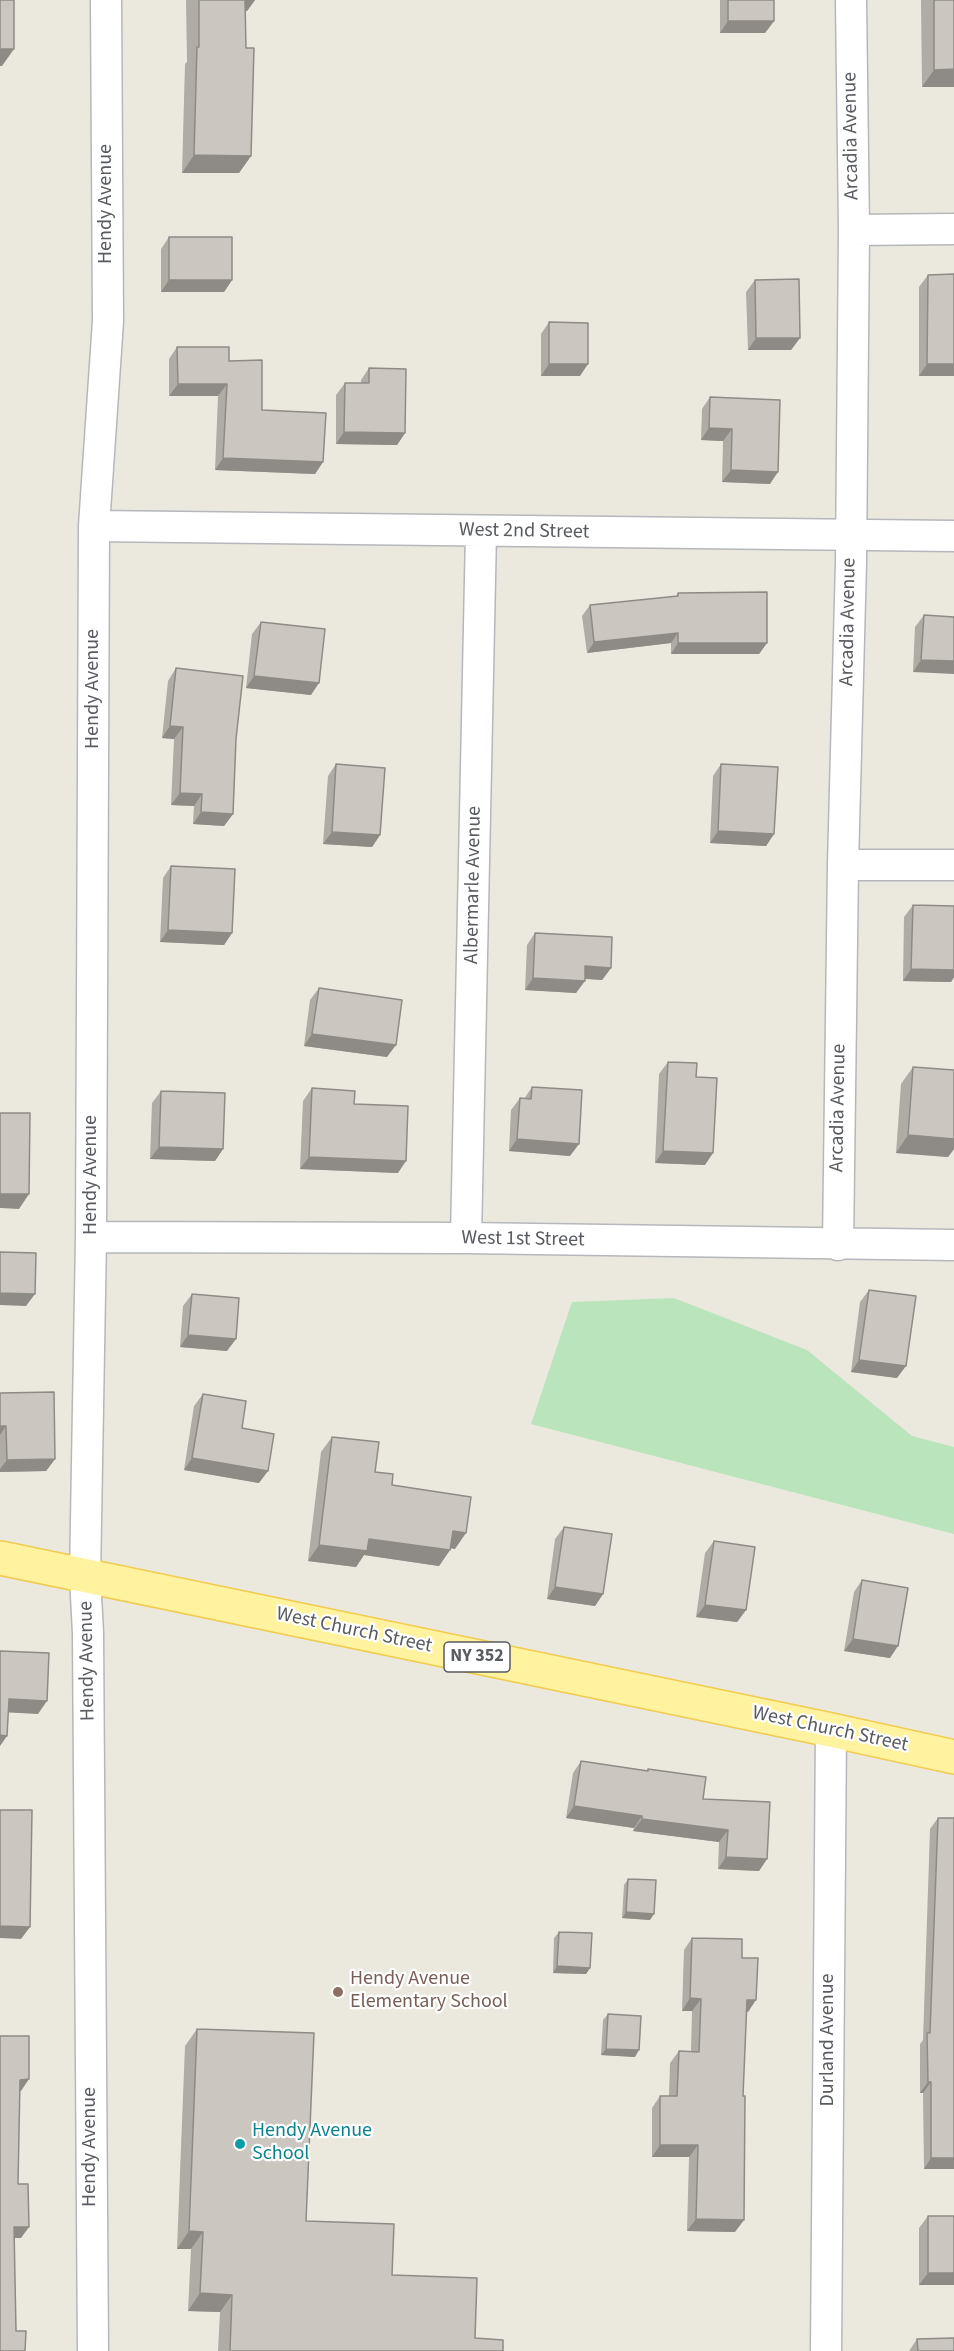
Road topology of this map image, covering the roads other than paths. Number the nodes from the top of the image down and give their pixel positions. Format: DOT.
graph roads {
  1 [pos="106,0"];
  2 [pos="851,0"];
  3 [pos="954,229"];
  4 [pos="854,230"];
  5 [pos="94,526"];
  6 [pos="481,532"];
  7 [pos="851,536"];
  8 [pos="954,536"];
  9 [pos="843,865"];
  10 [pos="954,865"];
  11 [pos="91,1238"];
  12 [pos="466,1238"];
  13 [pos="838,1245"];
  14 [pos="954,1245"];
  15 [pos="0,1558"];
  16 [pos="86,1577"];
  17 [pos="831,1730"];
  18 [pos="954,1757"];
  19 [pos="93,2351"];
  20 [pos="826,2351"];
  1 -- 5 [label="street, Hendy Avenue"];
  2 -- 4 [label="street, Arcadia Avenue"];
  3 -- 4 [label="street"];
  4 -- 7 [label="street, Arcadia Avenue"];
  5 -- 6 [label="street, West 2nd Street"];
  5 -- 11 [label="street, Hendy Avenue"];
  6 -- 7 [label="street, West 2nd Street"];
  6 -- 12 [label="street, Albermarle Avenue"];
  7 -- 8 [label="street, West 2nd Street"];
  7 -- 9 [label="street, Arcadia Avenue"];
  9 -- 10 [label="street"];
  9 -- 13 [label="street, Arcadia Avenue"];
  11 -- 12 [label="street, West 1st Street"];
  11 -- 16 [label="street, Hendy Avenue"];
  12 -- 13 [label="street, West 1st Street"];
  13 -- 14 [label="street, West 1st Street"];
  15 -- 16 [label="main road, West Church Street / NY 352"];
  16 -- 17 [label="main road, West Church Street / NY 352"];
  16 -- 19 [label="street, Hendy Avenue"];
  17 -- 18 [label="main road, West Church Street / NY 352"];
  17 -- 20 [label="street, Durland Avenue"];
}
